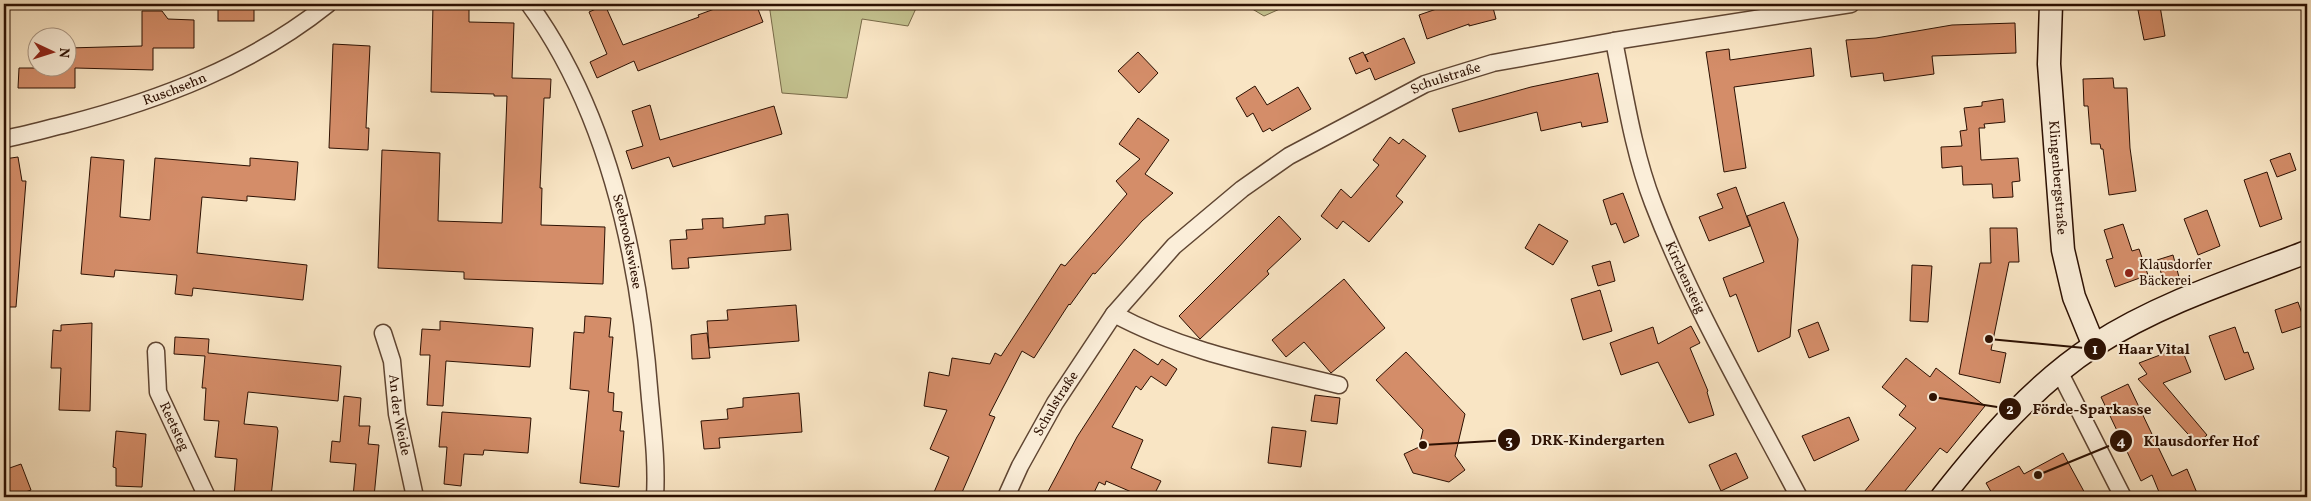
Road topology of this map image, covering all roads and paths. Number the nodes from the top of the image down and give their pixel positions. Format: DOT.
graph roads {
  1 [pos="328,4"];
  2 [pos="529,4"];
  3 [pos="1851,4"];
  4 [pos="2051,4"];
  5 [pos="1614,41"];
  6 [pos="4,139"];
  7 [pos="2307,252"];
  8 [pos="1114,314"];
  9 [pos="383,333"];
  10 [pos="2094,346"];
  11 [pos="156,351"];
  12 [pos="2060,373"];
  13 [pos="1339,385"];
  14 [pos="207,497"];
  15 [pos="415,497"];
  16 [pos="655,497"];
  17 [pos="1006,497"];
  18 [pos="1799,497"];
  19 [pos="1942,497"];
  20 [pos="2123,497"];
  1 -- 6 [label="street, Ruschsehn"];
  2 -- 16 [label="street, Seebrookswiese"];
  3 -- 5 [label="street, Schulstraße"];
  4 -- 10 [label="street, Klingenbergstraße"];
  5 -- 8 [label="street, Schulstraße"];
  5 -- 18 [label="street, Kirchensteig"];
  7 -- 10 [label="street"];
  8 -- 13 [label="street"];
  8 -- 17 [label="street, Schulstraße"];
  9 -- 15 [label="street, An der Weide"];
  10 -- 12 [label="street"];
  11 -- 14 [label="street, Reetsteg"];
  12 -- 19 [label="street"];
  12 -- 20 [label="street"];
}
